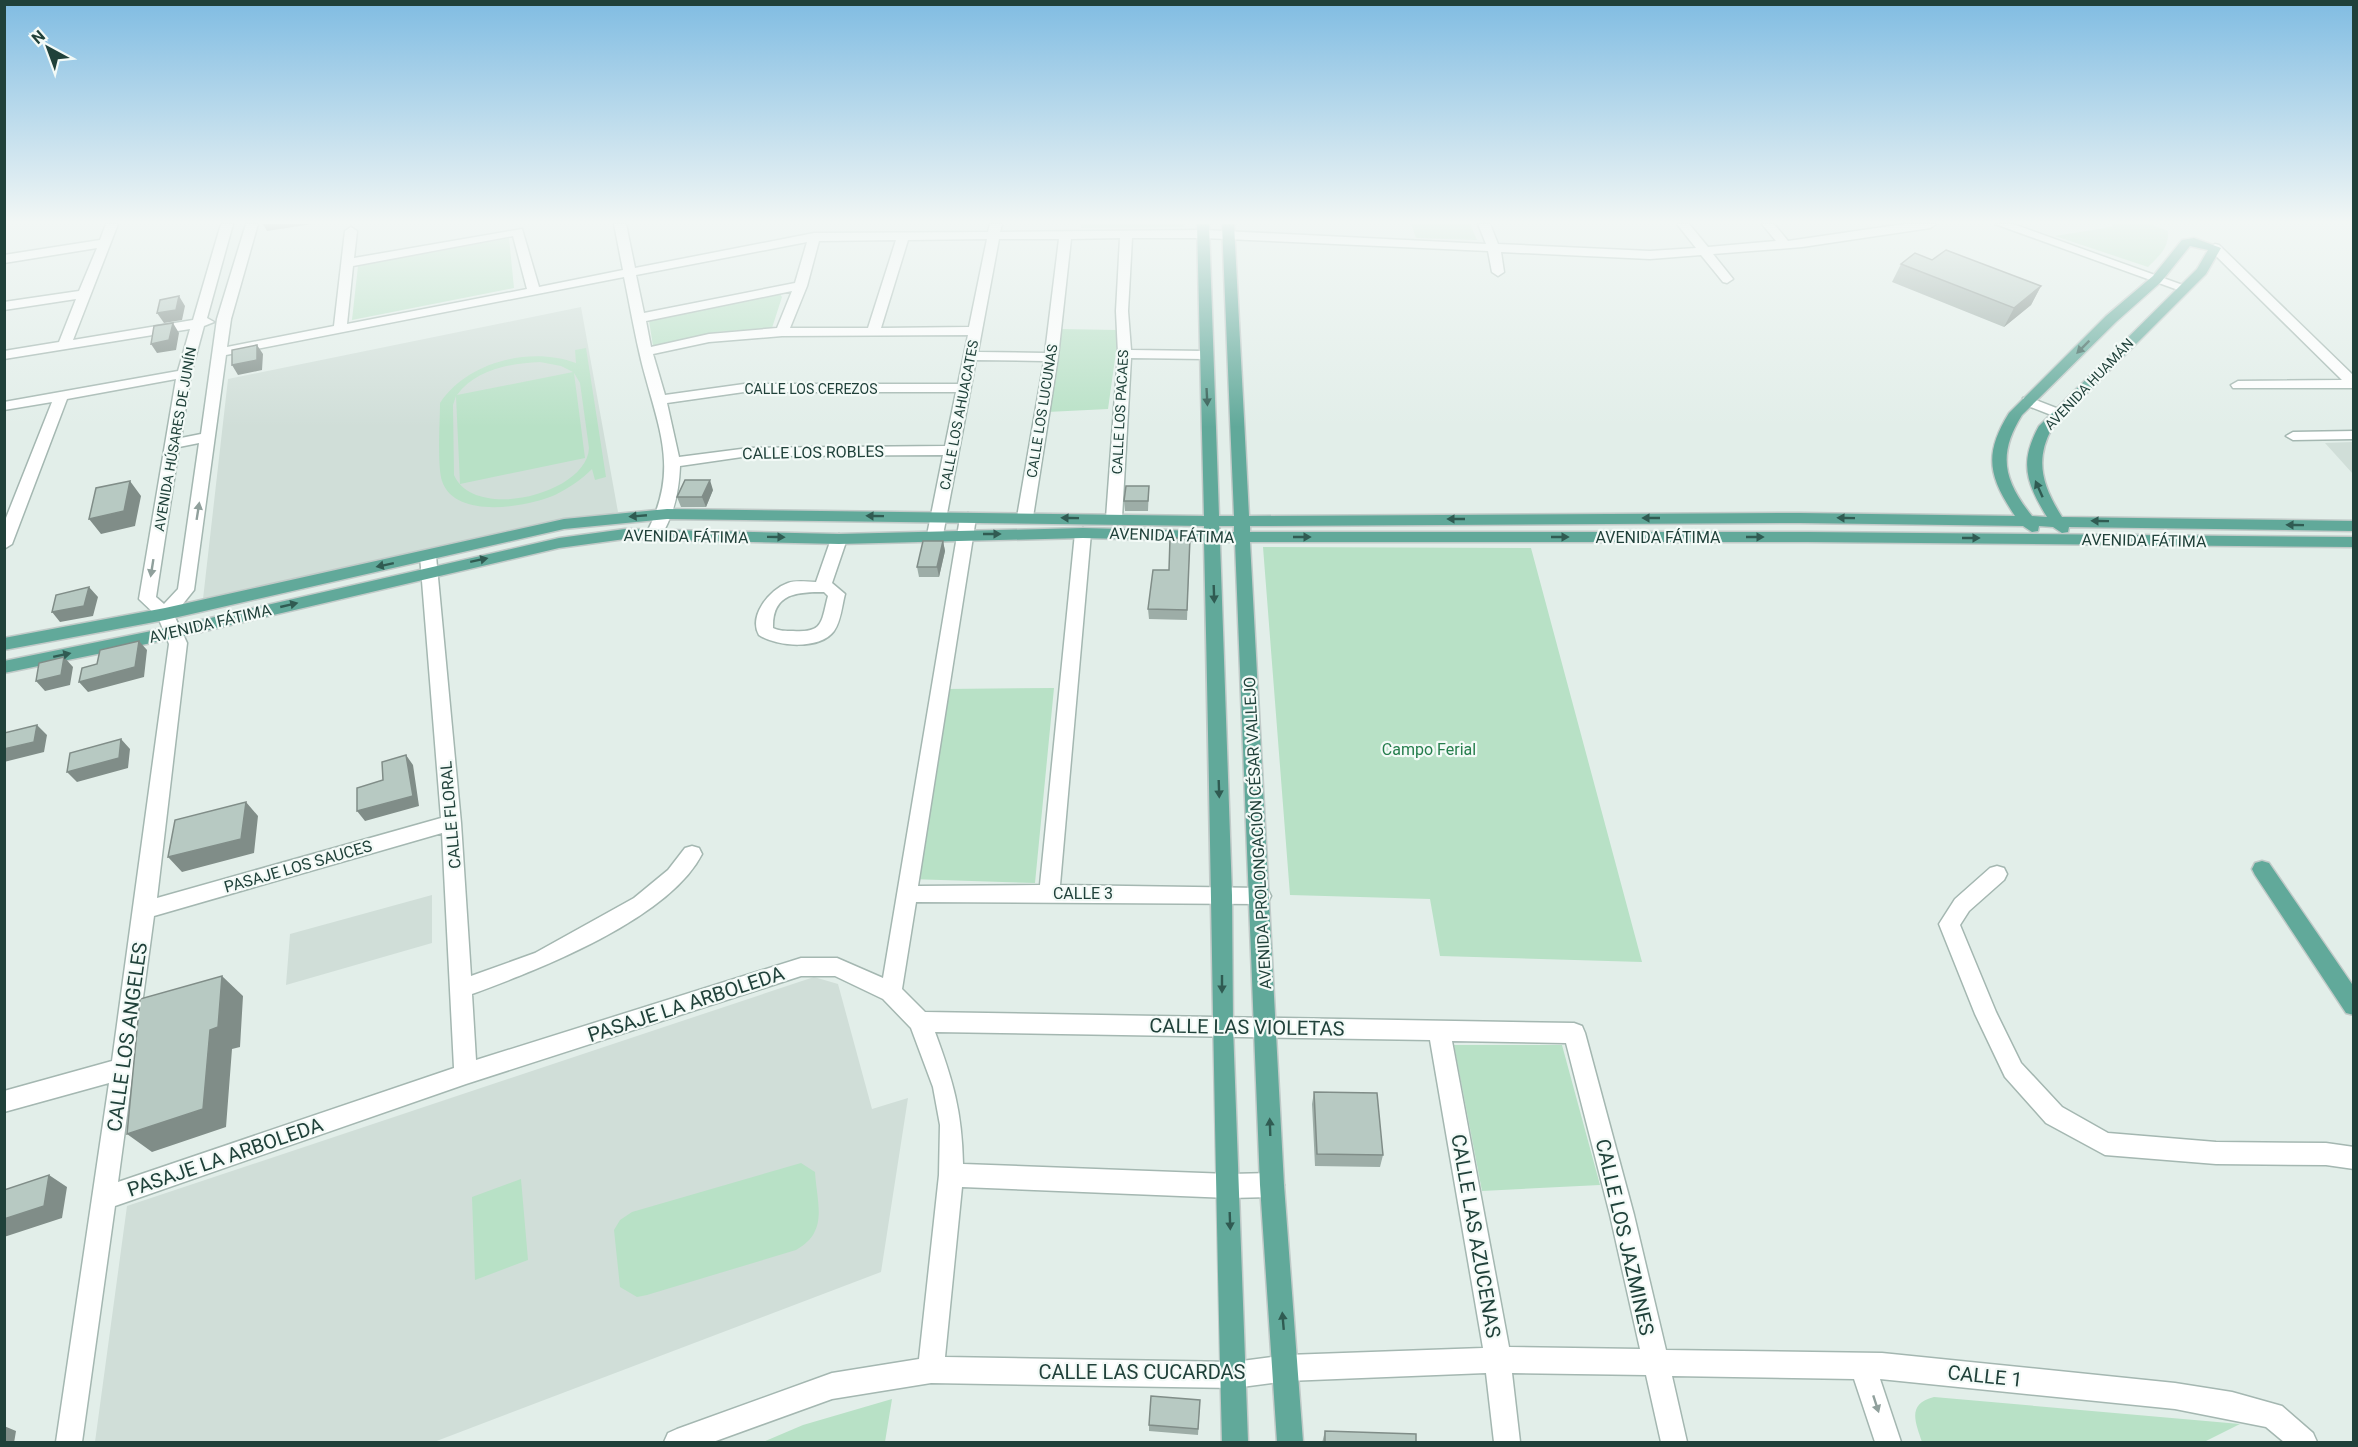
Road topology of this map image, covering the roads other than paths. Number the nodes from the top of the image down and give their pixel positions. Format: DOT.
graph roads {
  1 [pos="207,292"];
  2 [pos="232,292"];
  3 [pos="344,292"];
  4 [pos="531,292"];
  5 [pos="634,292"];
  6 [pos="773,292"];
  7 [pos="799,292"];
  8 [pos="886,292"];
  9 [pos="983,292"];
  10 [pos="1059,292"];
  11 [pos="1123,292"];
  12 [pos="1205,292"];
  13 [pos="1231,292"];
  14 [pos="2143,292"];
  15 [pos="2181,292"];
  16 [pos="2259,292"];
  17 [pos="86,294"];
  18 [pos="1205,296"];
  19 [pos="1231,298"];
  20 [pos="4,306"];
  21 [pos="639,318"];
  22 [pos="224,319"];
  23 [pos="197,324"];
  24 [pos="340,329"];
  25 [pos="874,329"];
  26 [pos="975,330"];
  27 [pos="782,332"];
  28 [pos="64,346"];
  29 [pos="221,352"];
  30 [pos="646,352"];
  31 [pos="1125,354"];
  32 [pos="4,355"];
  33 [pos="971,356"];
  34 [pos="1205,356"];
  35 [pos="1052,357"];
  36 [pos="184,374"];
  37 [pos="2353,384"];
  38 [pos="2238,385"];
  39 [pos="962,388"];
  40 [pos="61,396"];
  41 [pos="661,400"];
  42 [pos="2028,401"];
  43 [pos="4,406"];
  44 [pos="2059,414"];
  45 [pos="2354,435"];
  46 [pos="2293,436"];
  47 [pos="209,437"];
  48 [pos="172,444"];
  49 [pos="952,450"];
  50 [pos="674,462"];
  51 [pos="1211,466"];
  52 [pos="1239,466"];
  53 [pos="1521,502"];
  54 [pos="667,514"];
  55 [pos="940,517"];
  56 [pos="1025,517"];
  57 [pos="1113,518"];
  58 [pos="1800,518"];
  59 [pos="1525,519"];
  60 [pos="2026,520"];
  61 [pos="2057,520"];
  62 [pos="2213,523"];
  63 [pos="966,526"];
  64 [pos="2354,526"];
  65 [pos="1212,528"];
  66 [pos="1242,529"];
  67 [pos="1083,533"];
  68 [pos="654,534"];
  69 [pos="935,535"];
  70 [pos="1529,537"];
  71 [pos="1808,537"];
  72 [pos="2040,538"];
  73 [pos="839,539"];
  74 [pos="2070,539"];
  75 [pos="2226,541"];
  76 [pos="2354,542"];
  77 [pos="4,544"];
  78 [pos="428,564"];
  79 [pos="822,587"];
  80 [pos="168,623"];
  81 [pos="4,644"];
  82 [pos="4,667"];
  83 [pos="451,823"];
  84 [pos="692,854"];
  85 [pos="2262,869"];
  86 [pos="1998,874"];
  87 [pos="1049,893"];
  88 [pos="906,894"];
  89 [pos="1222,895"];
  90 [pos="1261,896"];
  91 [pos="145,910"];
  92 [pos="461,989"];
  93 [pos="891,992"];
  94 [pos="2354,1006"];
  95 [pos="920,1022"];
  96 [pos="1222,1027"];
  97 [pos="1266,1028"];
  98 [pos="1439,1030"];
  99 [pos="1574,1033"];
  100 [pos="121,1069"];
  101 [pos="466,1074"];
  102 [pos="4,1102"];
  103 [pos="2354,1158"];
  104 [pos="951,1174"];
  105 [pos="1272,1185"];
  106 [pos="1229,1186"];
  107 [pos="105,1198"];
  108 [pos="1498,1360"];
  109 [pos="1654,1360"];
  110 [pos="1863,1366"];
  111 [pos="1287,1368"];
  112 [pos="931,1370"];
  113 [pos="1234,1375"];
  114 [pos="69,1443"];
  115 [pos="677,1443"];
  116 [pos="1235,1443"];
  117 [pos="1290,1443"];
  118 [pos="1507,1443"];
  119 [pos="1674,1443"];
  120 [pos="1888,1443"];
  121 [pos="2304,1443"];
  1 -- 23 [label="street, AVENIDA HÚSARES DE JUNÍN"];
  2 -- 22 [label="street, AVENIDA HÚSARES DE JUNÍN"];
  3 -- 24 [label="street"];
  4 -- 24 [label="street"];
  5 -- 21 [label="street"];
  6 -- 21 [label="street"];
  7 -- 27 [label="street"];
  8 -- 25 [label="street"];
  9 -- 26 [label="street, CALLE LOS AHUACATES"];
  10 -- 35 [label="street, CALLE LOS LUCUNAS"];
  11 -- 31 [label="street, CALLE LOS PACAES"];
  12 -- 18 [label="main road, AVENIDA PROLONGACIÓN CÉSAR VALLEJO"];
  13 -- 19 [label="main road, AVENIDA PROLONGACIÓN CÉSAR VALLEJO"];
  14 -- 42 [label="main road, AVENIDA HUAMÁN, one-way"];
  15 -- 44 [label="main road, AVENIDA HUAMÁN"];
  16 -- 37 [label="street"];
  17 -- 20 [label="street"];
  17 -- 28 [label="street"];
  18 -- 19 [label="main road"];
  18 -- 34 [label="main road, AVENIDA PROLONGACIÓN CÉSAR VALLEJO"];
  19 -- 52 [label="main road, AVENIDA PROLONGACIÓN CÉSAR VALLEJO"];
  21 -- 30 [label="street"];
  22 -- 23 [label="street"];
  22 -- 29 [label="street, AVENIDA HÚSARES DE JUNÍN"];
  23 -- 28 [label="street"];
  23 -- 36 [label="street, AVENIDA HÚSARES DE JUNÍN"];
  24 -- 29 [label="street"];
  25 -- 26 [label="street"];
  25 -- 27 [label="street"];
  26 -- 33 [label="street, CALLE LOS AHUACATES"];
  27 -- 30 [label="street"];
  28 -- 32 [label="street"];
  29 -- 47 [label="street, AVENIDA HÚSARES DE JUNÍN"];
  30 -- 41 [label="street"];
  31 -- 34 [label="street"];
  31 -- 57 [label="street, CALLE LOS PACAES"];
  33 -- 35 [label="street"];
  33 -- 39 [label="street, CALLE LOS AHUACATES"];
  34 -- 51 [label="main road, AVENIDA PROLONGACIÓN CÉSAR VALLEJO, one-way"];
  35 -- 56 [label="street, CALLE LOS LUCUNAS"];
  36 -- 40 [label="street"];
  36 -- 48 [label="street, AVENIDA HÚSARES DE JUNÍN"];
  37 -- 38 [label="street"];
  39 -- 41 [label="street, CALLE LOS CEREZOS"];
  39 -- 49 [label="street, CALLE LOS AHUACATES"];
  40 -- 43 [label="street"];
  40 -- 77 [label="street"];
  41 -- 50 [label="street"];
  42 -- 44 [label="street"];
  42 -- 60 [label="main road, AVENIDA HUAMÁN"];
  61 -- 44 [label="main road, AVENIDA HUAMÁN, one-way"];
  45 -- 46 [label="street"];
  47 -- 48 [label="street"];
  80 -- 47 [label="street, AVENIDA HÚSARES DE JUNÍN, one-way"];
  48 -- 80 [label="street, AVENIDA HÚSARES DE JUNÍN, one-way"];
  49 -- 50 [label="street, CALLE LOS ROBLES"];
  49 -- 55 [label="street, CALLE LOS AHUACATES"];
  50 -- 54 [label="street"];
  51 -- 52 [label="main road"];
  51 -- 65 [label="main road, AVENIDA PROLONGACIÓN CÉSAR VALLEJO"];
  52 -- 66 [label="main road, AVENIDA PROLONGACIÓN CÉSAR VALLEJO"];
  53 -- 59 [label="main road"];
  55 -- 54 [label="main road, AVENIDA FÁTIMA, one-way"];
  54 -- 68 [label="street"];
  54 -- 78 [label="main road, AVENIDA FÁTIMA, one-way"];
  55 -- 63 [label="main road, AVENIDA FÁTIMA"];
  55 -- 69 [label="street, CALLE LOS AHUACATES"];
  57 -- 56 [label="main road, AVENIDA FÁTIMA, one-way"];
  56 -- 63 [label="main road, AVENIDA FÁTIMA"];
  57 -- 65 [label="main road, AVENIDA FÁTIMA"];
  58 -- 59 [label="main road, AVENIDA FÁTIMA, one-way"];
  60 -- 58 [label="main road, AVENIDA FÁTIMA, one-way"];
  58 -- 71 [label="main road"];
  59 -- 66 [label="main road, AVENIDA FÁTIMA, one-way"];
  59 -- 70 [label="main road"];
  60 -- 61 [label="main road, AVENIDA FÁTIMA"];
  60 -- 72 [label="main road, AVENIDA HUAMÁN"];
  62 -- 61 [label="main road, AVENIDA FÁTIMA, one-way"];
  61 -- 74 [label="main road, AVENIDA HUAMÁN"];
  64 -- 62 [label="main road, AVENIDA FÁTIMA, one-way"];
  62 -- 75 [label="main road"];
  63 -- 67 [label="main road, AVENIDA FÁTIMA, one-way"];
  63 -- 69 [label="main road, AVENIDA FÁTIMA"];
  63 -- 88 [label="street"];
  65 -- 66 [label="main road, AVENIDA FÁTIMA"];
  65 -- 67 [label="main road, AVENIDA FÁTIMA"];
  65 -- 89 [label="main road, AVENIDA PROLONGACIÓN CÉSAR VALLEJO, one-way"];
  66 -- 70 [label="main road, AVENIDA FÁTIMA, one-way"];
  66 -- 90 [label="main road, AVENIDA PROLONGACIÓN CÉSAR VALLEJO"];
  67 -- 87 [label="street"];
  68 -- 73 [label="main road, AVENIDA FÁTIMA, one-way"];
  78 -- 68 [label="main road, AVENIDA FÁTIMA, one-way"];
  69 -- 73 [label="main road, AVENIDA FÁTIMA"];
  70 -- 71 [label="main road, AVENIDA FÁTIMA, one-way"];
  71 -- 72 [label="main road, AVENIDA FÁTIMA, one-way"];
  72 -- 74 [label="main road, AVENIDA FÁTIMA"];
  73 -- 79 [label="street"];
  74 -- 75 [label="main road, AVENIDA FÁTIMA"];
  75 -- 76 [label="main road, AVENIDA FÁTIMA"];
  78 -- 80 [label="main road, AVENIDA FÁTIMA"];
  78 -- 83 [label="street, CALLE FLORAL"];
  80 -- 81 [label="main road, AVENIDA FÁTIMA"];
  82 -- 80 [label="main road, AVENIDA FÁTIMA, one-way"];
  80 -- 91 [label="street, CALLE LOS ANGELES"];
  83 -- 91 [label="street, PASAJE LOS SAUCES"];
  83 -- 92 [label="street, CALLE FLORAL"];
  84 -- 92 [label="street"];
  85 -- 94 [label="main road"];
  86 -- 103 [label="street"];
  87 -- 88 [label="street, CALLE 3"];
  87 -- 89 [label="street, CALLE 3"];
  88 -- 93 [label="street"];
  89 -- 90 [label="street, CALLE 3"];
  89 -- 96 [label="main road, AVENIDA PROLONGACIÓN CÉSAR VALLEJO, one-way"];
  90 -- 97 [label="main road, AVENIDA PROLONGACIÓN CÉSAR VALLEJO"];
  91 -- 100 [label="street, CALLE LOS ANGELES"];
  92 -- 101 [label="street, CALLE FLORAL"];
  93 -- 95 [label="street, PASAJE LA ARBOLEDA"];
  93 -- 101 [label="street, PASAJE LA ARBOLEDA"];
  95 -- 96 [label="street, CALLE LAS VIOLETAS"];
  95 -- 104 [label="street, PASAJE LA ARBOLEDA"];
  96 -- 97 [label="street, CALLE LAS VIOLETAS"];
  96 -- 106 [label="main road, AVENIDA PROLONGACIÓN CÉSAR VALLEJO"];
  97 -- 98 [label="street, CALLE LAS VIOLETAS"];
  105 -- 97 [label="main road, AVENIDA PROLONGACIÓN CÉSAR VALLEJO, one-way"];
  98 -- 99 [label="street, CALLE LAS VIOLETAS"];
  98 -- 108 [label="street, CALLE LAS AZUCENAS"];
  99 -- 109 [label="street, CALLE LOS JAZMINES"];
  100 -- 102 [label="street"];
  100 -- 107 [label="street, CALLE LOS ANGELES"];
  101 -- 107 [label="street, PASAJE LA ARBOLEDA"];
  104 -- 106 [label="street"];
  104 -- 112 [label="street, PASAJE LA ARBOLEDA"];
  105 -- 106 [label="street"];
  111 -- 105 [label="main road, AVENIDA PROLONGACIÓN CÉSAR VALLEJO, one-way"];
  106 -- 113 [label="main road, AVENIDA PROLONGACIÓN CÉSAR VALLEJO, one-way"];
  107 -- 114 [label="street, CALLE LOS ANGELES"];
  108 -- 109 [label="street, CALLE LAS CUCARDAS"];
  108 -- 111 [label="street, CALLE LAS CUCARDAS"];
  108 -- 118 [label="street, CALLE LAS AZUCENAS"];
  109 -- 110 [label="street, CALLE 1"];
  109 -- 119 [label="street, CALLE LOS JAZMINES"];
  110 -- 120 [label="street, one-way"];
  110 -- 121 [label="street, CALLE 1"];
  111 -- 113 [label="street, CALLE LAS CUCARDAS"];
  111 -- 117 [label="main road, AVENIDA PROLONGACIÓN CÉSAR VALLEJO"];
  112 -- 113 [label="street, CALLE LAS CUCARDAS"];
  112 -- 115 [label="street, CALLE LAS CUCARDAS"];
  113 -- 116 [label="main road, AVENIDA PROLONGACIÓN CÉSAR VALLEJO"];
}
